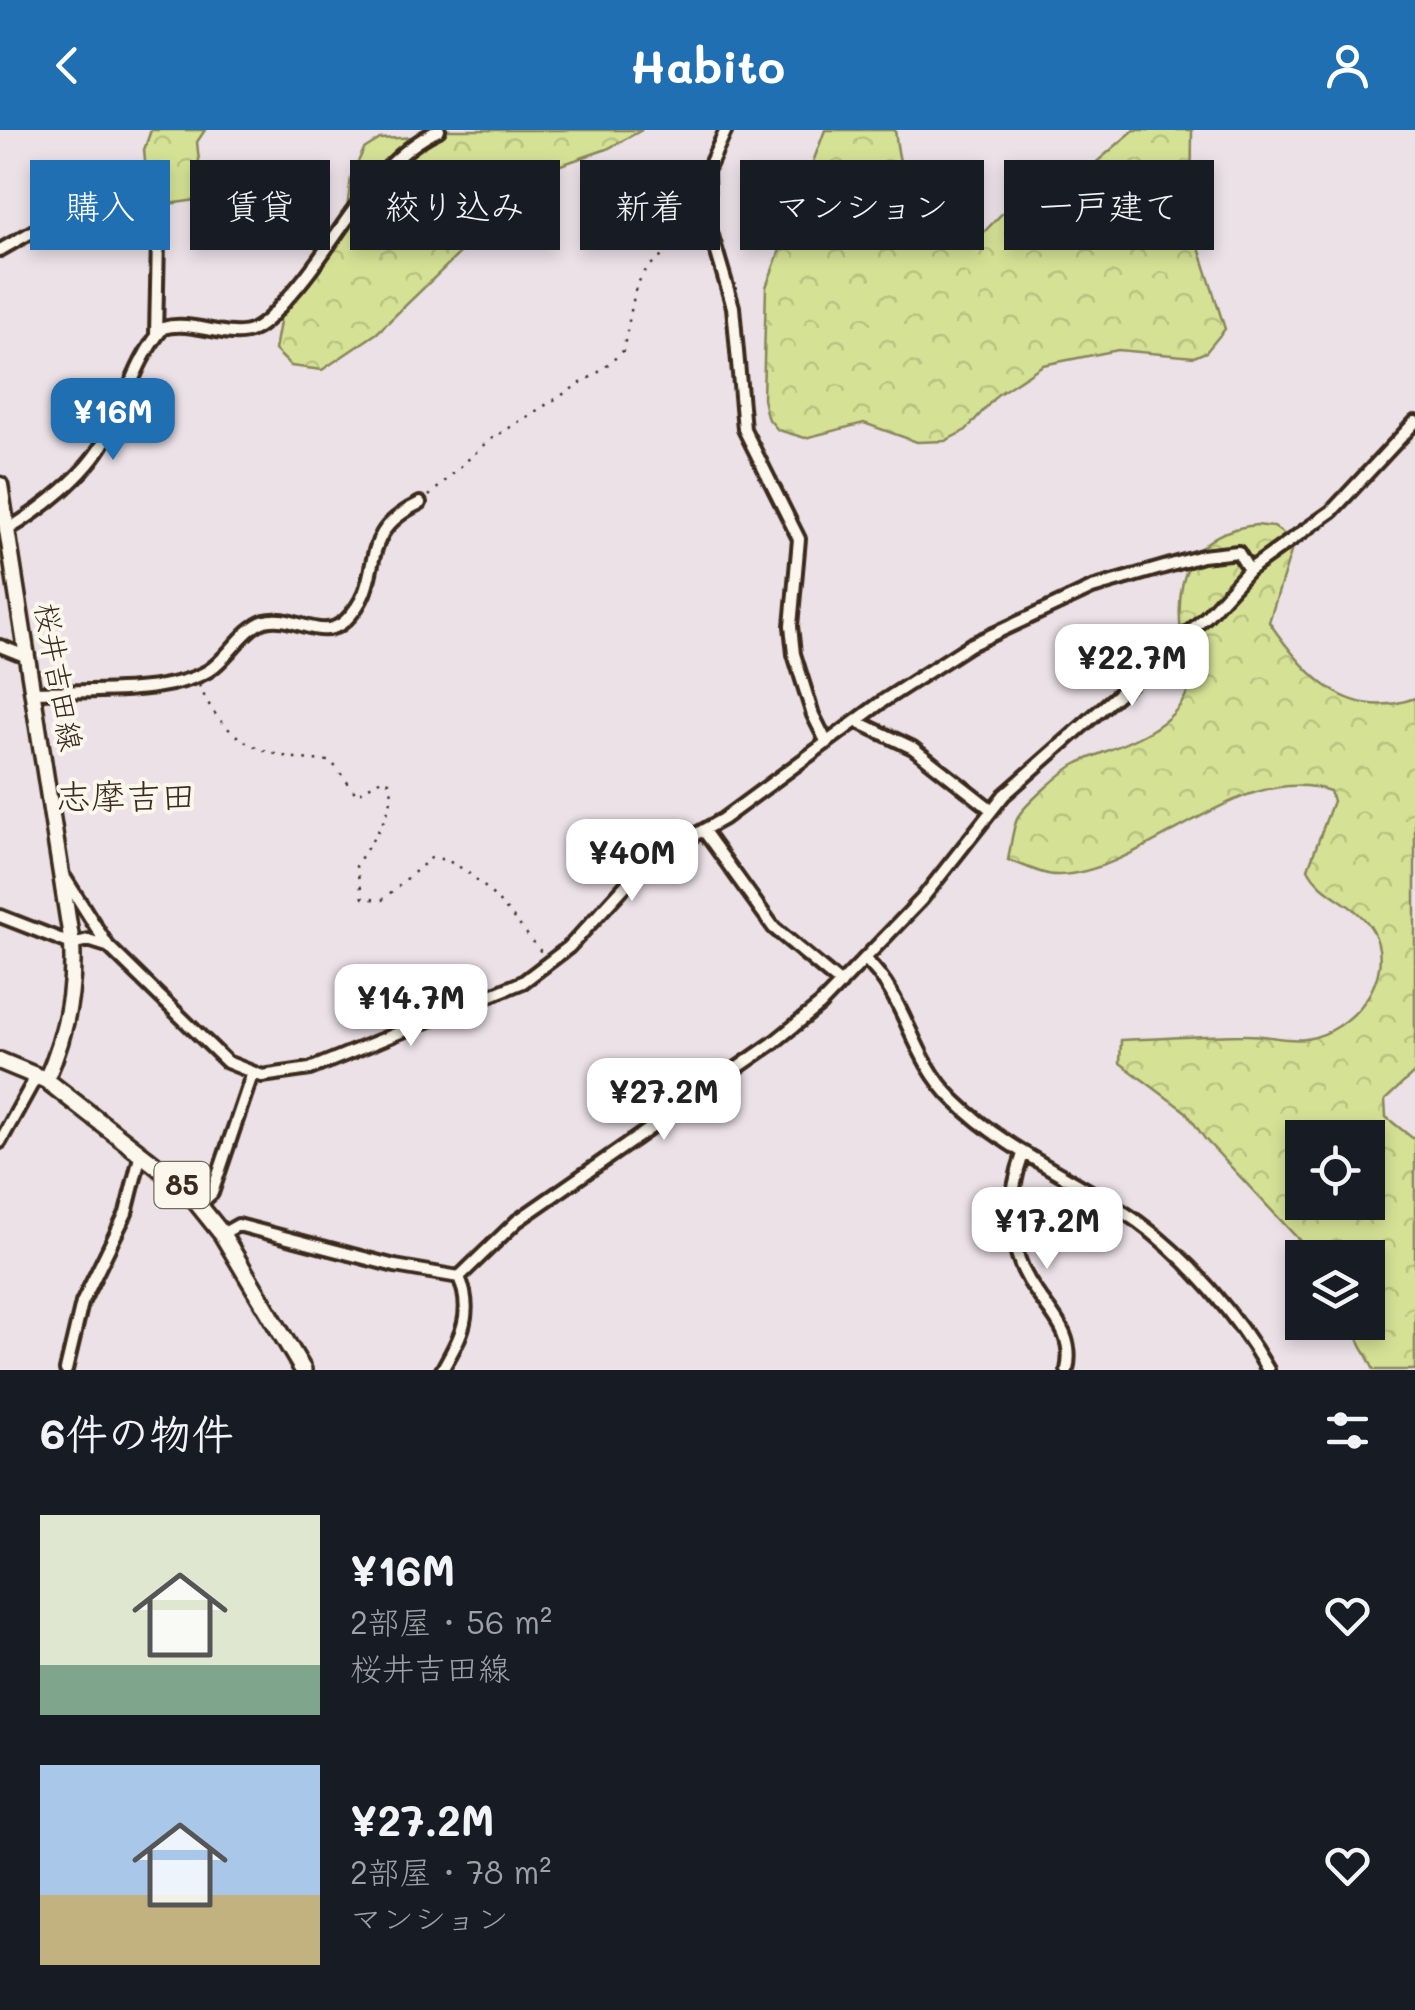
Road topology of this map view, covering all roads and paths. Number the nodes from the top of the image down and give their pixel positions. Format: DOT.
graph roads {
  1 [pos="440,130"];
  2 [pos="726,130"];
  3 [pos="712,160"];
  4 [pos="0,250"];
  5 [pos="671,250"];
  6 [pos="716,250"];
  7 [pos="156,337"];
  8 [pos="1415,422"];
  9 [pos="0,484"];
  10 [pos="420,503"];
  11 [pos="7,530"];
  12 [pos="1249,570"];
  13 [pos="0,646"];
  14 [pos="26,656"];
  15 [pos="195,677"];
  16 [pos="32,692"];
  17 [pos="856,721"];
  18 [pos="827,743"];
  19 [pos="992,810"];
  20 [pos="704,831"];
  21 [pos="64,878"];
  22 [pos="0,916"];
  23 [pos="72,944"];
  24 [pos="108,946"];
  25 [pos="866,960"];
  26 [pos="551,963"];
  27 [pos="841,984"];
  28 [pos="0,1062"];
  29 [pos="252,1075"];
  30 [pos="42,1077"];
  31 [pos="0,1142"];
  32 [pos="141,1152"];
  33 [pos="1024,1154"];
  34 [pos="200,1204"];
  35 [pos="222,1234"];
  36 [pos="459,1277"];
  37 [pos="66,1370"];
  38 [pos="302,1370"];
  39 [pos="442,1370"];
  40 [pos="1067,1370"];
  41 [pos="1268,1370"];
  1 -- 7 [label="street"];
  2 -- 3 [label="street"];
  4 -- 7 [label="street"];
  5 -- 10 [label="path"];
  6 -- 18 [label="street"];
  7 -- 11 [label="street"];
  8 -- 12 [label="street"];
  9 -- 11 [label="main road, 桜井吉田線"];
  10 -- 15 [label="street"];
  11 -- 14 [label="main road, 桜井吉田線"];
  12 -- 17 [label="street"];
  12 -- 19 [label="street"];
  13 -- 14 [label="street"];
  14 -- 16 [label="main road, 桜井吉田線"];
  15 -- 16 [label="street"];
  15 -- 26 [label="path"];
  16 -- 21 [label="main road, 桜井吉田線"];
  17 -- 18 [label="street"];
  17 -- 19 [label="street"];
  18 -- 20 [label="street"];
  19 -- 25 [label="street"];
  20 -- 26 [label="street"];
  20 -- 27 [label="street"];
  21 -- 23 [label="main road, 桜井吉田線"];
  21 -- 24 [label="street, 桜井吉田線"];
  22 -- 23 [label="street"];
  23 -- 24 [label="street"];
  23 -- 30 [label="main road, 桜井吉田線"];
  24 -- 29 [label="street, 桜井吉田線"];
  25 -- 27 [label="street"];
  25 -- 33 [label="street"];
  26 -- 29 [label="street"];
  27 -- 36 [label="street"];
  28 -- 30 [label="main road, 85"];
  29 -- 34 [label="street"];
  30 -- 31 [label="street"];
  30 -- 32 [label="main road, 85"];
  32 -- 34 [label="main road, 85"];
  32 -- 37 [label="street"];
  33 -- 40 [label="street"];
  33 -- 41 [label="street"];
  34 -- 35 [label="main road, 85"];
  35 -- 36 [label="street"];
  35 -- 38 [label="main road, 85"];
  36 -- 39 [label="street"];
}
